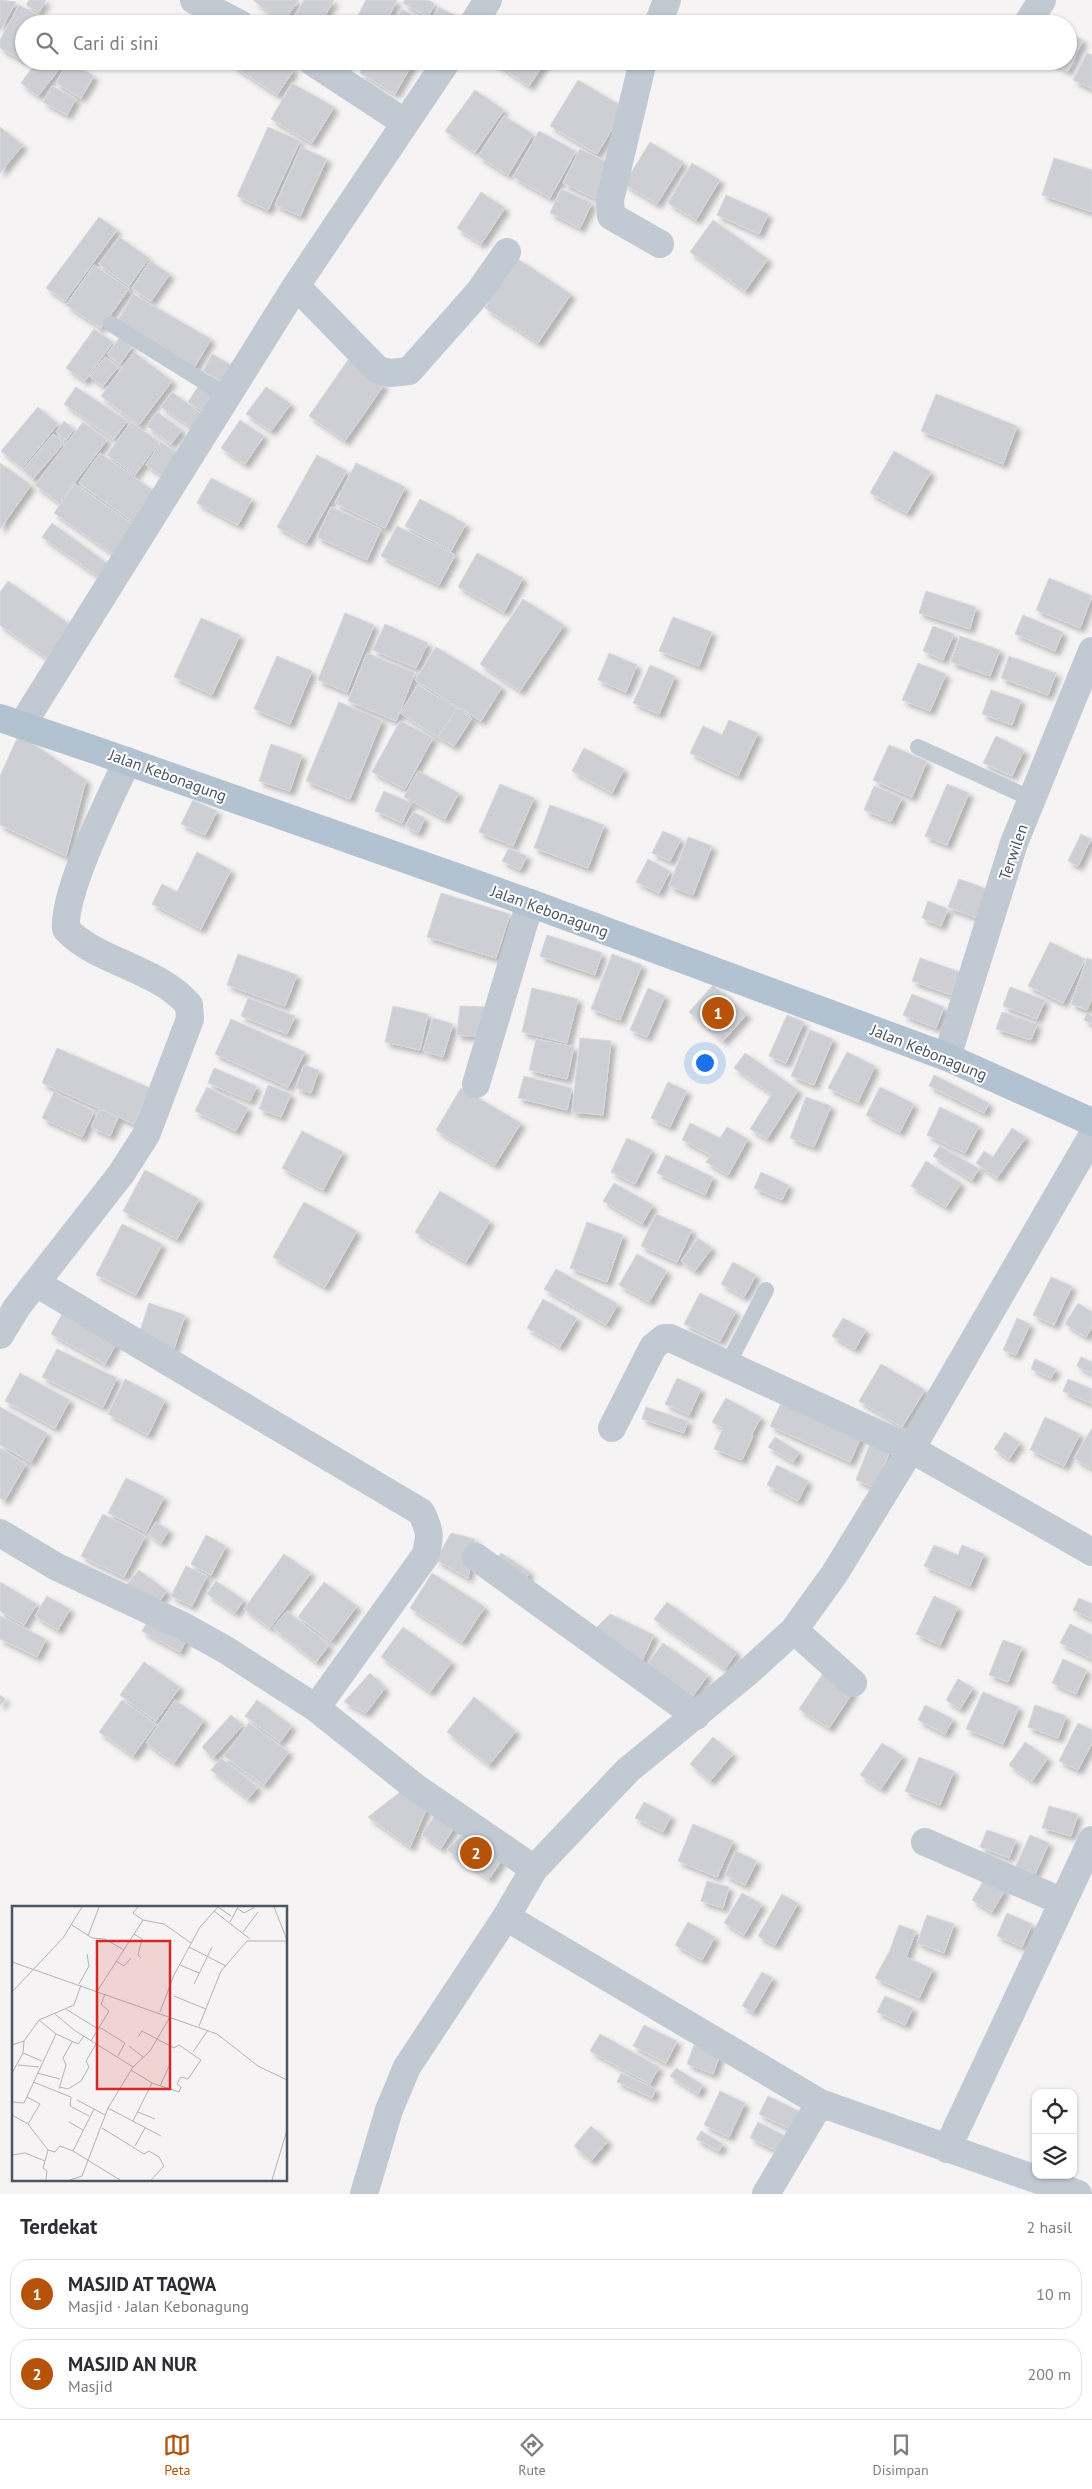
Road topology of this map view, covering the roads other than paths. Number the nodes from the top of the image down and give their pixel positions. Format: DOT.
graph roads {
  1 [pos="194,0"];
  2 [pos="488,0"];
  3 [pos="667,0"];
  4 [pos="1042,0"];
  5 [pos="223,15"];
  6 [pos="479,15"];
  7 [pos="661,15"];
  8 [pos="1033,15"];
  9 [pos="325,70"];
  10 [pos="441,70"];
  11 [pos="642,70"];
  12 [pos="404,122"];
  13 [pos="660,244"];
  14 [pos="507,252"];
  15 [pos="296,286"];
  16 [pos="111,324"];
  17 [pos="227,396"];
  18 [pos="1091,656"];
  19 [pos="11,722"];
  20 [pos="918,747"];
  21 [pos="127,761"];
  22 [pos="1032,799"];
  23 [pos="530,903"];
  24 [pos="947,1057"];
  25 [pos="476,1084"];
  26 [pos="1092,1122"];
  27 [pos="1092,1136"];
  28 [pos="36,1283"];
  29 [pos="766,1290"];
  30 [pos="9,1302"];
  31 [pos="0,1335"];
  32 [pos="728,1364"];
  33 [pos="612,1428"];
  34 [pos="911,1449"];
  35 [pos="0,1533"];
  36 [pos="1092,1552"];
  37 [pos="476,1556"];
  38 [pos="794,1630"];
  39 [pos="853,1682"];
  40 [pos="316,1708"];
  41 [pos="696,1716"];
  42 [pos="1092,1840"];
  43 [pos="925,1842"];
  44 [pos="534,1869"];
  45 [pos="1063,1902"];
  46 [pos="506,1917"];
  47 [pos="820,2104"];
  48 [pos="947,2149"];
  49 [pos="364,2194"];
  50 [pos="766,2194"];
  51 [pos="1078,2194"];
  1 -- 5 [label="street"];
  2 -- 6 [label="street"];
  3 -- 7 [label="street"];
  4 -- 8 [label="street"];
  9 -- 12 [label="street"];
  10 -- 12 [label="street"];
  11 -- 13 [label="street"];
  12 -- 15 [label="street"];
  14 -- 15 [label="street"];
  15 -- 17 [label="street"];
  16 -- 17 [label="lane"];
  17 -- 19 [label="street"];
  18 -- 22 [label="street, Terwilen"];
  19 -- 21 [label="main road, Jalan Kebonagung"];
  20 -- 22 [label="lane"];
  21 -- 23 [label="main road, Jalan Kebonagung"];
  21 -- 28 [label="street"];
  22 -- 24 [label="street, Terwilen"];
  23 -- 24 [label="main road, Jalan Kebonagung"];
  23 -- 25 [label="street"];
  24 -- 26 [label="main road, Jalan Kebonagung"];
  27 -- 34 [label="street"];
  28 -- 30 [label="street"];
  28 -- 40 [label="street"];
  29 -- 32 [label="lane"];
  30 -- 31 [label="street"];
  32 -- 33 [label="street"];
  32 -- 34 [label="street"];
  34 -- 36 [label="street"];
  34 -- 38 [label="street"];
  35 -- 40 [label="street"];
  37 -- 41 [label="street"];
  38 -- 39 [label="street"];
  38 -- 41 [label="street"];
  40 -- 44 [label="street"];
  41 -- 44 [label="street"];
  42 -- 45 [label="street"];
  43 -- 45 [label="street"];
  44 -- 46 [label="street"];
  45 -- 48 [label="street"];
  46 -- 47 [label="street"];
  46 -- 49 [label="street"];
  47 -- 48 [label="street"];
  47 -- 50 [label="street"];
  48 -- 51 [label="street"];
}
